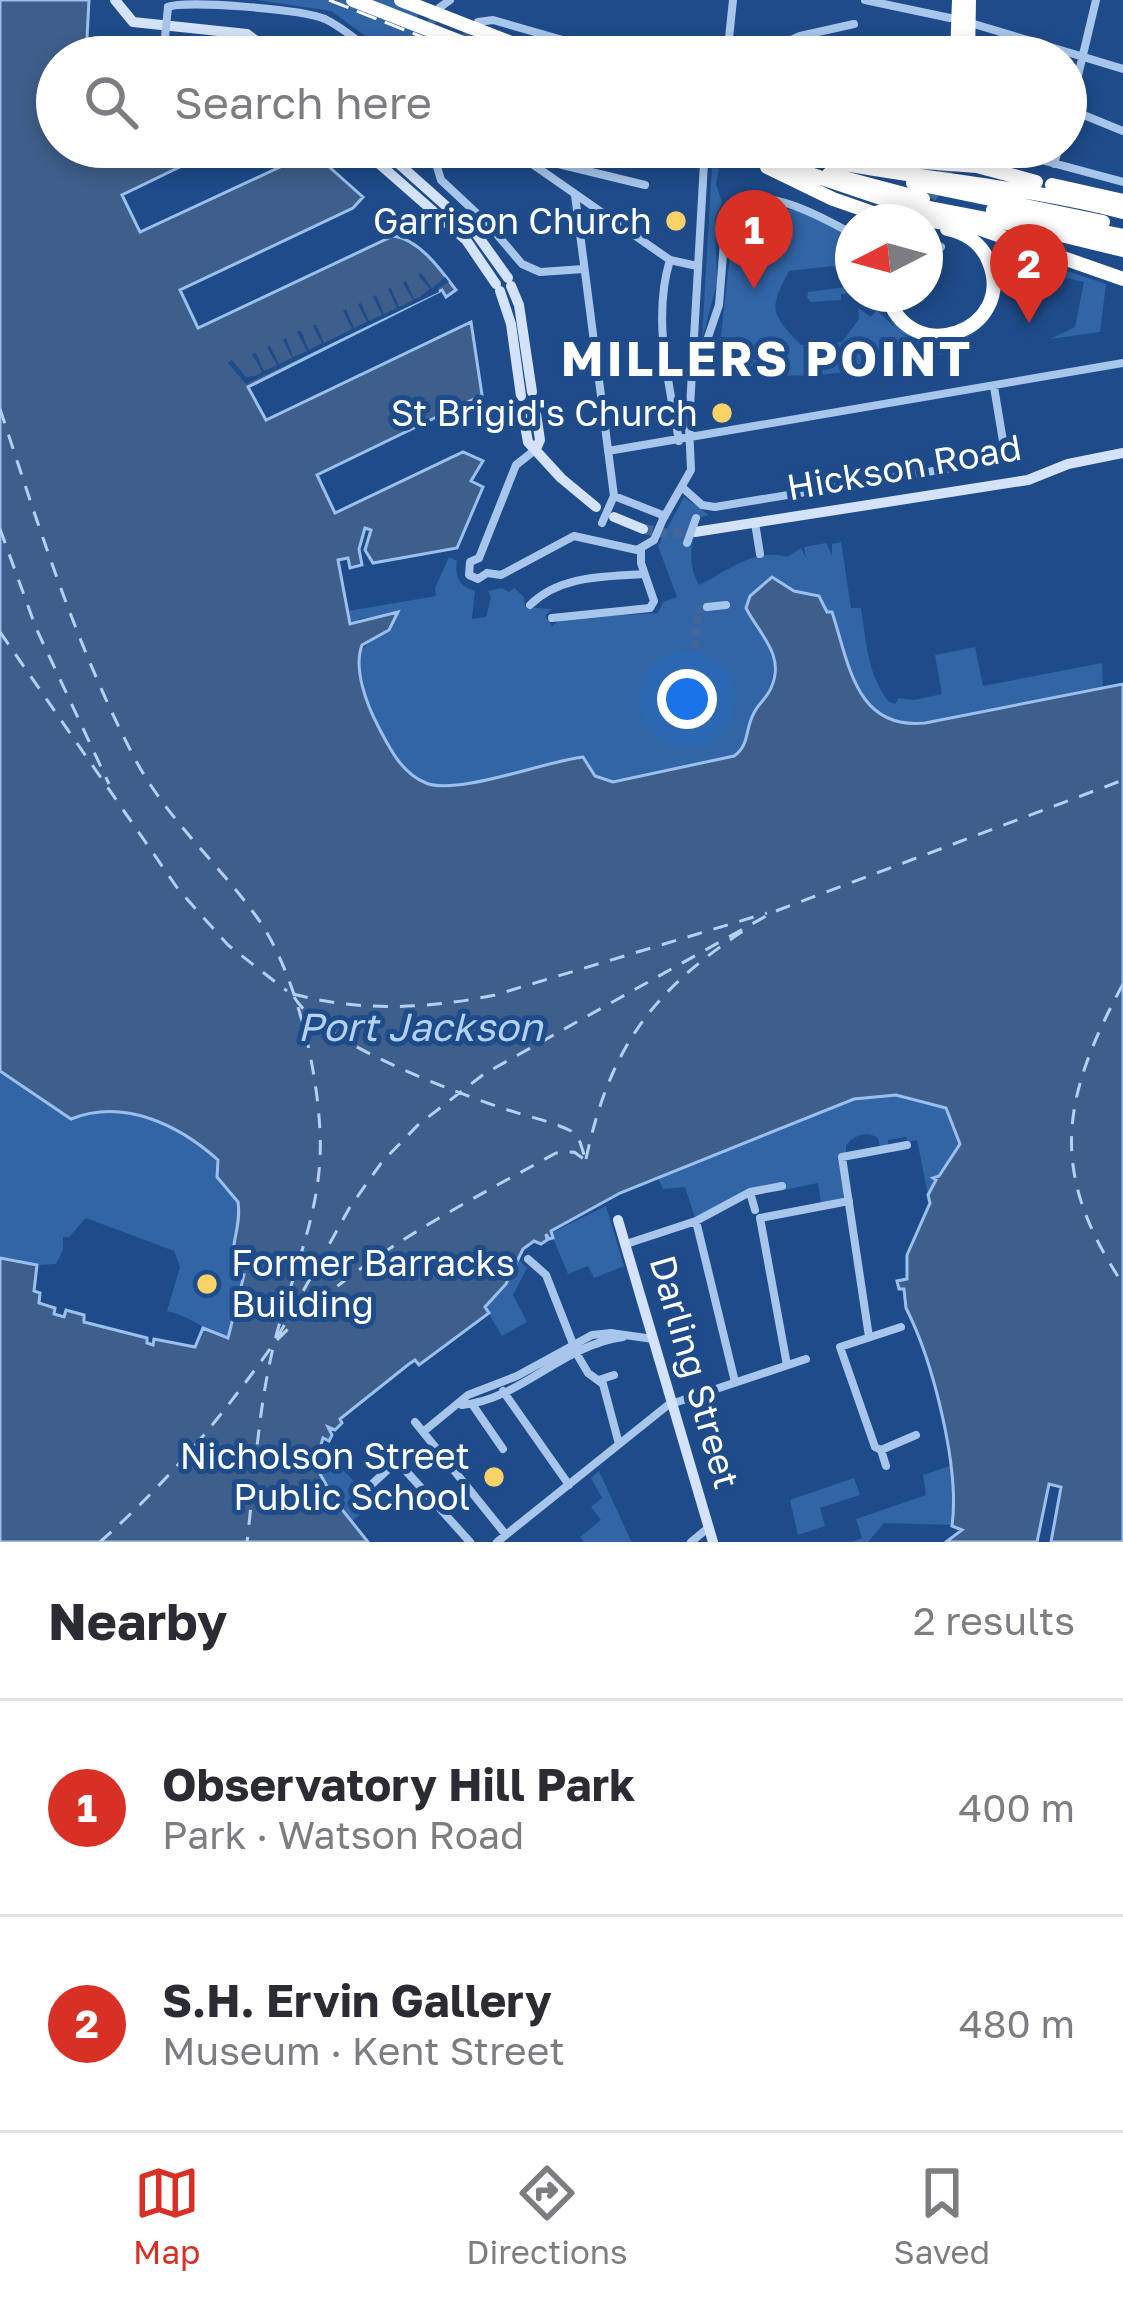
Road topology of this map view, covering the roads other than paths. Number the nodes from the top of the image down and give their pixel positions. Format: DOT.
graph roads {
  1 [pos="115,0"];
  2 [pos="353,0"];
  3 [pos="379,0"];
  4 [pos="401,0"];
  5 [pos="733,0"];
  6 [pos="865,0"];
  7 [pos="959,0"];
  8 [pos="969,0"];
  9 [pos="1096,0"];
  10 [pos="950,18"];
  11 [pos="478,22"];
  12 [pos="854,24"];
  13 [pos="974,24"];
  14 [pos="204,30"];
  15 [pos="165,36"];
  16 [pos="225,36"];
  17 [pos="250,36"];
  18 [pos="350,36"];
  19 [pos="445,36"];
  20 [pos="469,36"];
  21 [pos="494,36"];
  22 [pos="549,36"];
  23 [pos="729,36"];
  24 [pos="800,36"];
  25 [pos="958,36"];
  26 [pos="968,36"];
  27 [pos="1016,36"];
  28 [pos="1087,38"];
  29 [pos="1087,56"];
  30 [pos="1123,69"];
  31 [pos="1087,117"];
  32 [pos="1123,131"];
  33 [pos="387,168"];
  34 [pos="400,168"];
  35 [pos="437,168"];
  36 [pos="538,168"];
  37 [pos="568,168"];
  38 [pos="704,168"];
  39 [pos="771,168"];
  40 [pos="805,168"];
  41 [pos="876,168"];
  42 [pos="983,168"];
  43 [pos="1069,168"];
  44 [pos="571,169"];
  45 [pos="950,170"];
  46 [pos="1020,175"];
  47 [pos="1036,182"];
  48 [pos="1123,182"];
  49 [pos="560,184"];
  50 [pos="645,185"];
  51 [pos="991,188"];
  52 [pos="575,195"];
  53 [pos="1123,201"];
  54 [pos="851,204"];
  55 [pos="1123,212"];
  56 [pos="444,213"];
  57 [pos="943,222"];
  58 [pos="835,224"];
  59 [pos="943,229"];
  60 [pos="1123,232"];
  61 [pos="1123,250"];
  62 [pos="670,260"];
  63 [pos="697,266"];
  64 [pos="584,269"];
  65 [pos="1123,277"];
  66 [pos="896,312"];
  67 [pos="693,351"];
  68 [pos="1123,363"];
  69 [pos="994,387"];
  70 [pos="692,394"];
  71 [pos="672,396"];
  72 [pos="684,440"];
  73 [pos="536,449"];
  74 [pos="608,451"];
  75 [pos="1123,453"];
  76 [pos="683,488"];
  77 [pos="614,497"];
  78 [pos="702,505"];
  79 [pos="596,507"];
  80 [pos="664,518"];
  81 [pos="608,520"];
  82 [pos="755,523"];
  83 [pos="643,529"];
  84 [pos="691,537"];
  85 [pos="594,539"];
  86 [pos="641,550"];
  87 [pos="760,554"];
  88 [pos="478,558"];
  89 [pos="488,573"];
  90 [pos="644,574"];
  91 [pos="530,605"];
  92 [pos="726,605"];
  93 [pos="706,607"];
  94 [pos="552,618"];
  95 [pos="908,1144"];
  96 [pos="782,1186"];
  97 [pos="750,1192"];
  98 [pos="849,1201"];
  99 [pos="757,1214"];
  100 [pos="618,1220"];
  101 [pos="697,1221"];
  102 [pos="626,1244"];
  103 [pos="528,1259"];
  104 [pos="901,1327"];
  105 [pos="869,1337"];
  106 [pos="653,1339"];
  107 [pos="574,1347"];
  108 [pos="806,1359"];
  109 [pos="787,1365"];
  110 [pos="614,1375"];
  111 [pos="599,1380"];
  112 [pos="735,1382"];
  113 [pos="503,1391"];
  114 [pos="673,1403"];
  115 [pos="472,1404"];
  116 [pos="460,1405"];
  117 [pos="415,1422"];
  118 [pos="423,1432"];
  119 [pos="916,1436"];
  120 [pos="619,1444"];
  121 [pos="503,1449"];
  122 [pos="881,1450"];
  123 [pos="886,1466"];
  124 [pos="568,1485"];
  125 [pos="370,1486"];
  126 [pos="709,1527"];
  127 [pos="502,1539"];
  128 [pos="470,1542"];
  129 [pos="691,1542"];
  130 [pos="713,1542"];
  1 -- 14 [label="street"];
  2 -- 19 [label="highway, bridge"];
  3 -- 20 [label="highway, bridge"];
  4 -- 21 [label="highway, bridge"];
  5 -- 23 [label="street"];
  6 -- 10 [label="street"];
  7 -- 25 [label="highway, bridge"];
  8 -- 26 [label="highway, bridge"];
  9 -- 28 [label="street"];
  11 -- 22 [label="street"];
  12 -- 24 [label="street"];
  13 -- 27 [label="street"];
  14 -- 16 [label="street"];
  14 -- 17 [label="street"];
  15 -- 18 [label="street, bridge"];
  29 -- 30 [label="street"];
  31 -- 32 [label="street"];
  33 -- 56 [label="street"];
  34 -- 56 [label="street"];
  35 -- 64 [label="street"];
  36 -- 49 [label="street"];
  37 -- 44 [label="street"];
  38 -- 63 [label="street"];
  39 -- 54 [label="highway"];
  40 -- 61 [label="highway"];
  41 -- 45 [label="highway"];
  41 -- 51 [label="highway"];
  41 -- 60 [label="highway"];
  42 -- 46 [label="highway"];
  43 -- 48 [label="street"];
  44 -- 49 [label="street"];
  44 -- 50 [label="street"];
  45 -- 46 [label="highway"];
  45 -- 51 [label="highway"];
  46 -- 47 [label="highway"];
  47 -- 51 [label="highway"];
  47 -- 53 [label="highway"];
  49 -- 52 [label="street"];
  51 -- 55 [label="highway"];
  51 -- 60 [label="highway"];
  52 -- 62 [label="street"];
  52 -- 64 [label="street"];
  56 -- 73 [label="street"];
  57 -- 65 [label="highway"];
  58 -- 67 [label="street"];
  59 -- 66 [label="highway"];
  62 -- 63 [label="street"];
  62 -- 71 [label="street"];
  63 -- 67 [label="street"];
  64 -- 74 [label="street"];
  67 -- 70 [label="street"];
  68 -- 69 [label="street"];
  69 -- 72 [label="street"];
  69 -- 78 [label="street"];
  70 -- 71 [label="street"];
  70 -- 72 [label="street"];
  71 -- 72 [label="street"];
  72 -- 74 [label="street"];
  72 -- 76 [label="street"];
  73 -- 79 [label="street"];
  73 -- 88 [label="street"];
  74 -- 77 [label="street"];
  75 -- 82 [label="street, Hickson Road"];
  76 -- 78 [label="street"];
  76 -- 80 [label="street"];
  77 -- 80 [label="street"];
  77 -- 81 [label="street, bridge"];
  78 -- 84 [label="street, bridge"];
  80 -- 86 [label="street, bridge"];
  81 -- 83 [label="street"];
  81 -- 85 [label="street"];
  82 -- 84 [label="street, Hickson Road"];
  82 -- 87 [label="street"];
  85 -- 86 [label="street"];
  85 -- 89 [label="street"];
  86 -- 90 [label="street"];
  88 -- 89 [label="street"];
  88 -- 89 [label="street"];
  90 -- 91 [label="street"];
  90 -- 94 [label="street"];
  92 -- 93 [label="street"];
  95 -- 98 [label="street"];
  96 -- 97 [label="street"];
  97 -- 99 [label="street"];
  97 -- 101 [label="street"];
  98 -- 99 [label="street"];
  98 -- 105 [label="street"];
  99 -- 109 [label="street"];
  100 -- 102 [label="street, Darling Street"];
  101 -- 102 [label="street"];
  101 -- 112 [label="street"];
  102 -- 106 [label="street, Darling Street"];
  103 -- 107 [label="street"];
  104 -- 105 [label="street"];
  105 -- 122 [label="street"];
  106 -- 107 [label="street"];
  106 -- 114 [label="street, Darling Street"];
  107 -- 111 [label="street"];
  107 -- 113 [label="street"];
  107 -- 116 [label="street"];
  108 -- 109 [label="street"];
  109 -- 112 [label="street"];
  110 -- 111 [label="street"];
  111 -- 120 [label="street"];
  112 -- 114 [label="street"];
  113 -- 115 [label="street"];
  113 -- 124 [label="street"];
  114 -- 120 [label="street"];
  114 -- 126 [label="street, Darling Street"];
  115 -- 116 [label="street"];
  115 -- 121 [label="street"];
  116 -- 118 [label="street"];
  117 -- 118 [label="street"];
  118 -- 127 [label="street"];
  119 -- 122 [label="street"];
  120 -- 124 [label="street"];
  122 -- 123 [label="street"];
  124 -- 127 [label="street"];
  125 -- 128 [label="street"];
  126 -- 129 [label="street"];
  126 -- 130 [label="street, Darling Street"];
}
